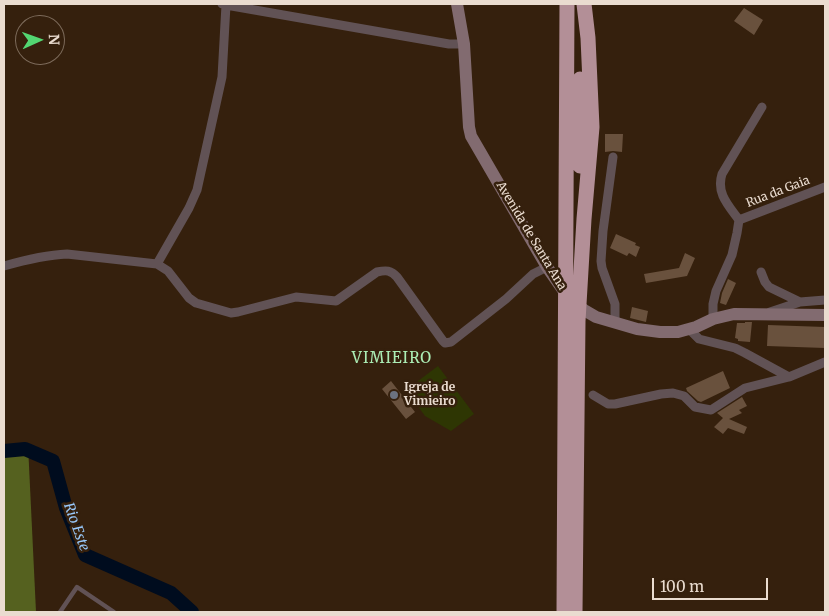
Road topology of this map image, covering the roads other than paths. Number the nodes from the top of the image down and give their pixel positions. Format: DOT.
graph roads {
  1 [pos="457,4"];
  2 [pos="567,4"];
  3 [pos="584,4"];
  4 [pos="224,5"];
  5 [pos="464,44"];
  6 [pos="762,106"];
  7 [pos="613,157"];
  8 [pos="825,187"];
  9 [pos="739,220"];
  10 [pos="157,264"];
  11 [pos="4,266"];
  12 [pos="549,270"];
  13 [pos="762,272"];
  14 [pos="825,300"];
  15 [pos="800,302"];
  16 [pos="762,315"];
  17 [pos="825,315"];
  18 [pos="713,319"];
  19 [pos="615,323"];
  20 [pos="689,329"];
  21 [pos="825,362"];
  22 [pos="789,377"];
  23 [pos="593,395"];
  24 [pos="60,612"];
  25 [pos="114,612"];
  26 [pos="564,612"];
  27 [pos="575,612"];
  1 -- 5 [label="street, Avenida de Santa Ana"];
  2 -- 26 [label="highway"];
  3 -- 27 [label="highway"];
  4 -- 5 [label="street"];
  4 -- 10 [label="street"];
  5 -- 12 [label="street, Avenida de Santa Ana"];
  6 -- 9 [label="street"];
  7 -- 19 [label="street"];
  8 -- 9 [label="street, Rua da Gaia"];
  9 -- 18 [label="street"];
  10 -- 11 [label="street"];
  10 -- 12 [label="street"];
  12 -- 19 [label="street, Avenida de Santa Ana"];
  13 -- 15 [label="street"];
  14 -- 15 [label="street"];
  15 -- 16 [label="street"];
  16 -- 17 [label="street, Avenida de Santa Ana"];
  16 -- 18 [label="street, Avenida de Santa Ana"];
  18 -- 20 [label="street, Avenida de Santa Ana"];
  19 -- 20 [label="street, Avenida de Santa Ana"];
  20 -- 22 [label="street"];
  21 -- 22 [label="street"];
  22 -- 23 [label="street"];
  24 -- 25 [label="lane"];
}
